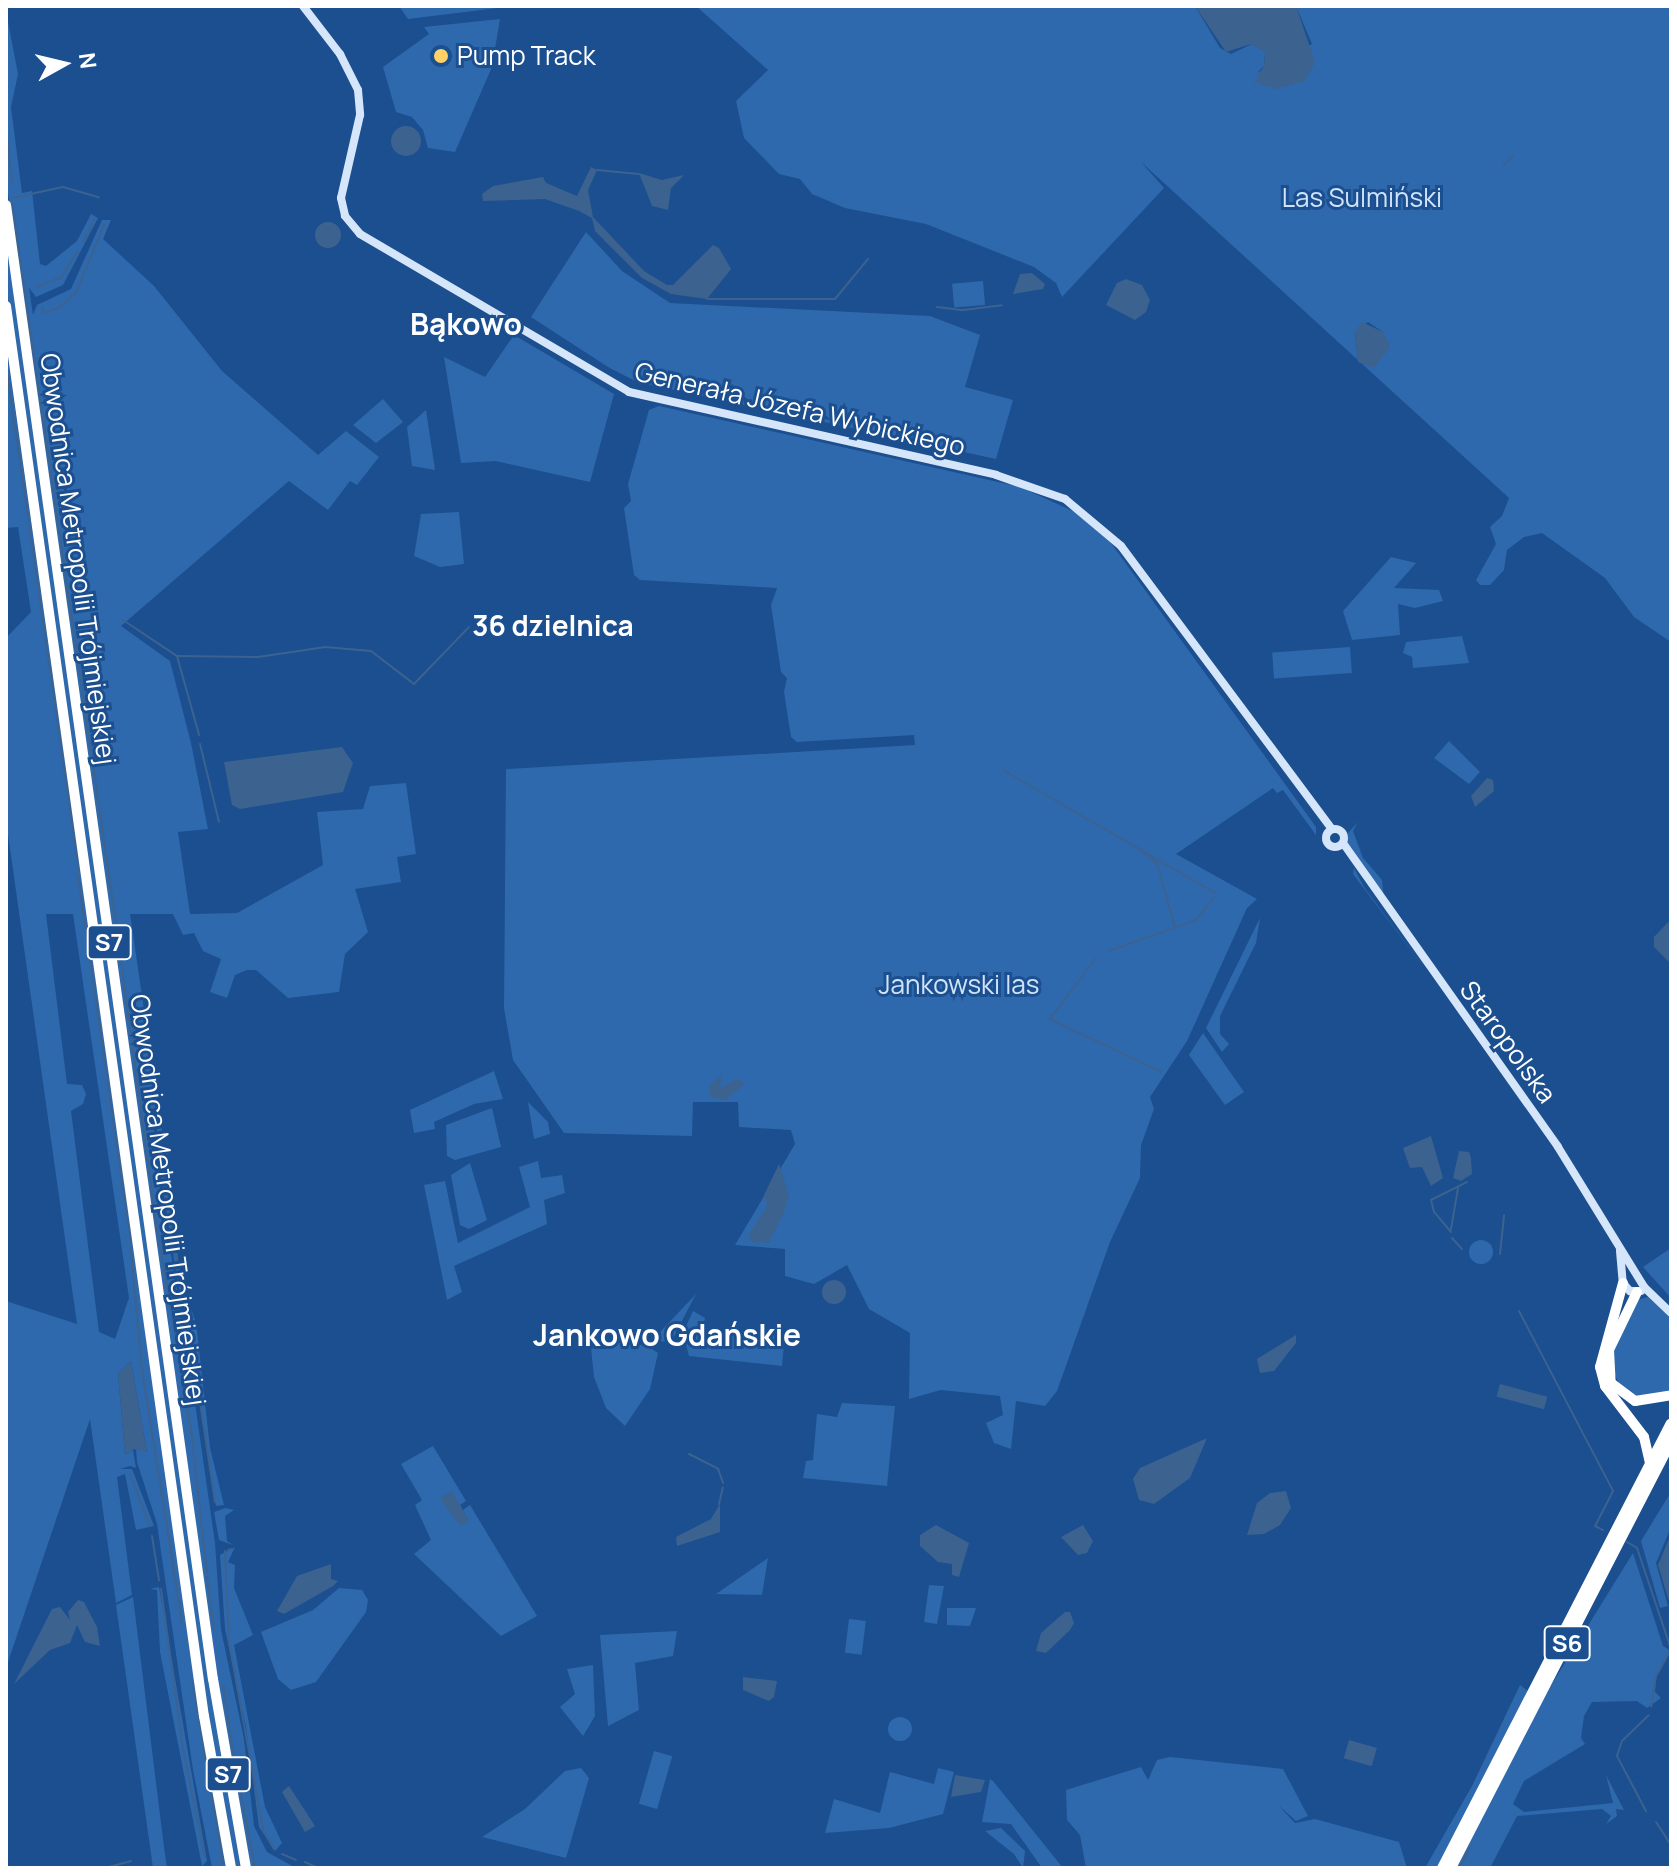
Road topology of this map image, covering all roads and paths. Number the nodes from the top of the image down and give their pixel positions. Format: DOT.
graph roads {
  1 [pos="303,6"];
  2 [pos="6,205"];
  3 [pos="6,306"];
  4 [pos="1329,831"];
  5 [pos="1340,845"];
  6 [pos="1620,1250"];
  7 [pos="1635,1270"];
  8 [pos="1623,1279"];
  9 [pos="1641,1290"];
  10 [pos="1671,1313"];
  11 [pos="1671,1395"];
  12 [pos="1671,1423"];
  13 [pos="1671,1441"];
  14 [pos="1650,1464"];
  15 [pos="231,1868"];
  16 [pos="246,1868"];
  17 [pos="1442,1868"];
  18 [pos="1451,1868"];
  1 -- 4 [label="main road, Generała Józefa Wybickiego"];
  2 -- 16 [label="highway, Obwodnica Metropolii Trójmiejskiej / S7"];
  3 -- 15 [label="highway, Obwodnica Metropolii Trójmiejskiej / S7"];
  4 -- 5 [label="main road"];
  4 -- 5 [label="main road"];
  5 -- 6 [label="main road, Staropolska"];
  6 -- 7 [label="main road, Staropolska"];
  6 -- 8 [label="main road, Staropolska"];
  7 -- 8 [label="main road"];
  7 -- 9 [label="main road, Staropolska"];
  8 -- 9 [label="main road"];
  8 -- 14 [label="highway"];
  9 -- 10 [label="main road"];
  9 -- 11 [label="highway"];
  12 -- 14 [label="highway, S6"];
  13 -- 18 [label="highway, S6"];
  14 -- 17 [label="highway, S6"];
}
